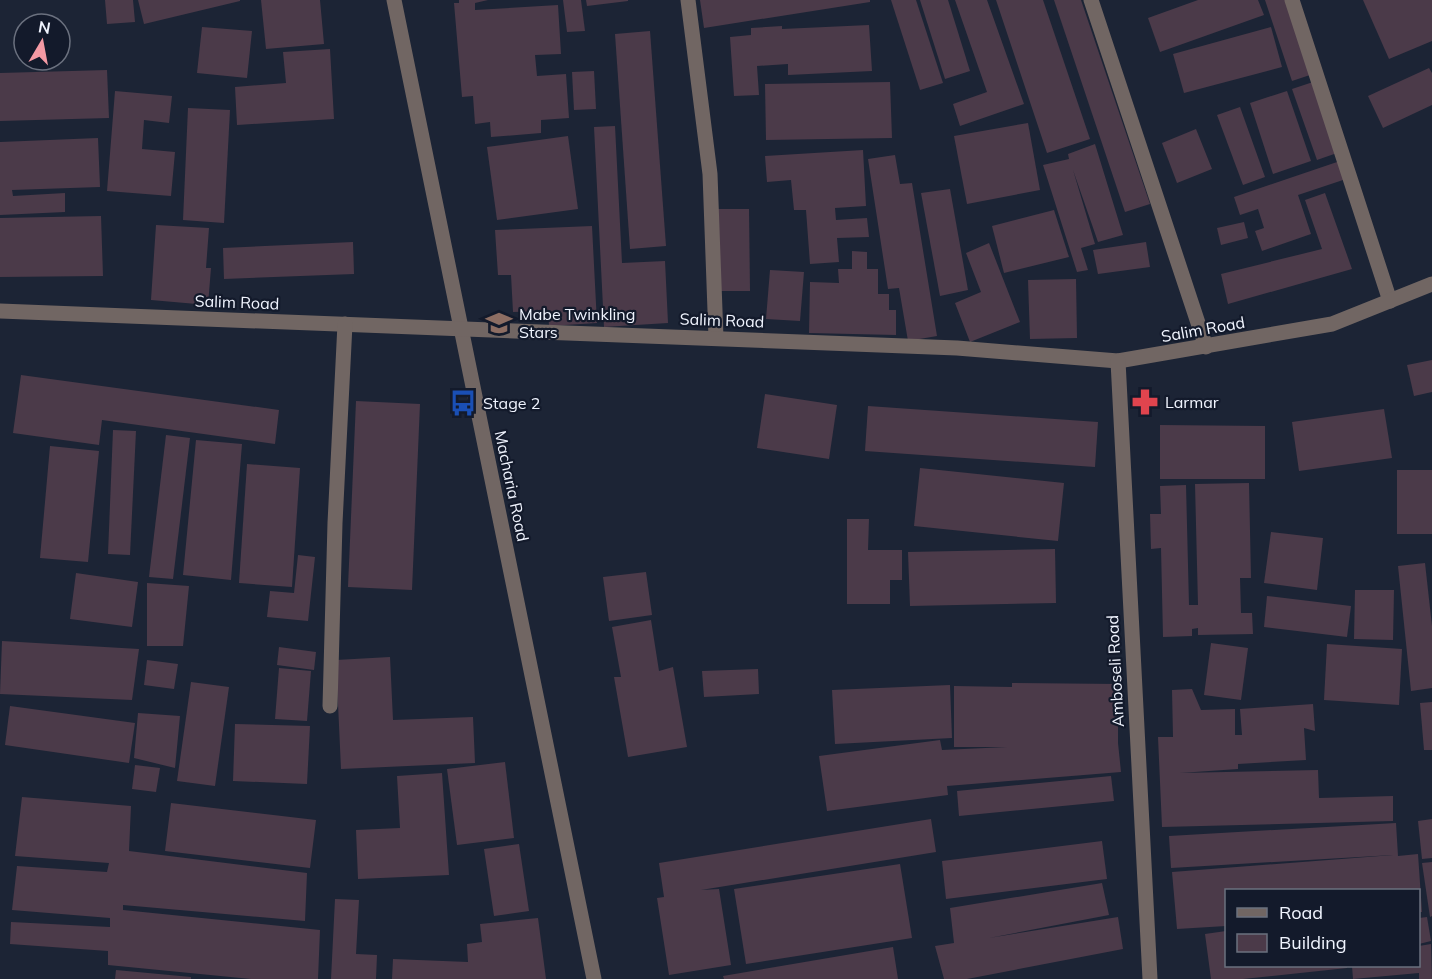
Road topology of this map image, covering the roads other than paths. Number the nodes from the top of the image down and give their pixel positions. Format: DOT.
graph roads {
  1 [pos="394,0"];
  2 [pos="688,0"];
  3 [pos="1091,0"];
  4 [pos="1292,0"];
  5 [pos="1432,284"];
  6 [pos="1390,301"];
  7 [pos="0,310"];
  8 [pos="345,324"];
  9 [pos="461,328"];
  10 [pos="716,338"];
  11 [pos="1206,347"];
  12 [pos="1118,361"];
  13 [pos="330,706"];
  14 [pos="594,979"];
  15 [pos="1150,979"];
  1 -- 9 [label="street, Macharia Road"];
  2 -- 10 [label="street"];
  3 -- 11 [label="street"];
  4 -- 6 [label="street"];
  5 -- 6 [label="street, Salim Road"];
  6 -- 11 [label="street, Salim Road"];
  7 -- 8 [label="street, Salim Road"];
  8 -- 9 [label="street, Salim Road"];
  8 -- 13 [label="street"];
  9 -- 10 [label="street, Salim Road"];
  9 -- 14 [label="street, Macharia Road"];
  10 -- 12 [label="street, Salim Road"];
  11 -- 12 [label="street, Salim Road"];
  12 -- 15 [label="street, Amboseli Road"];
}
